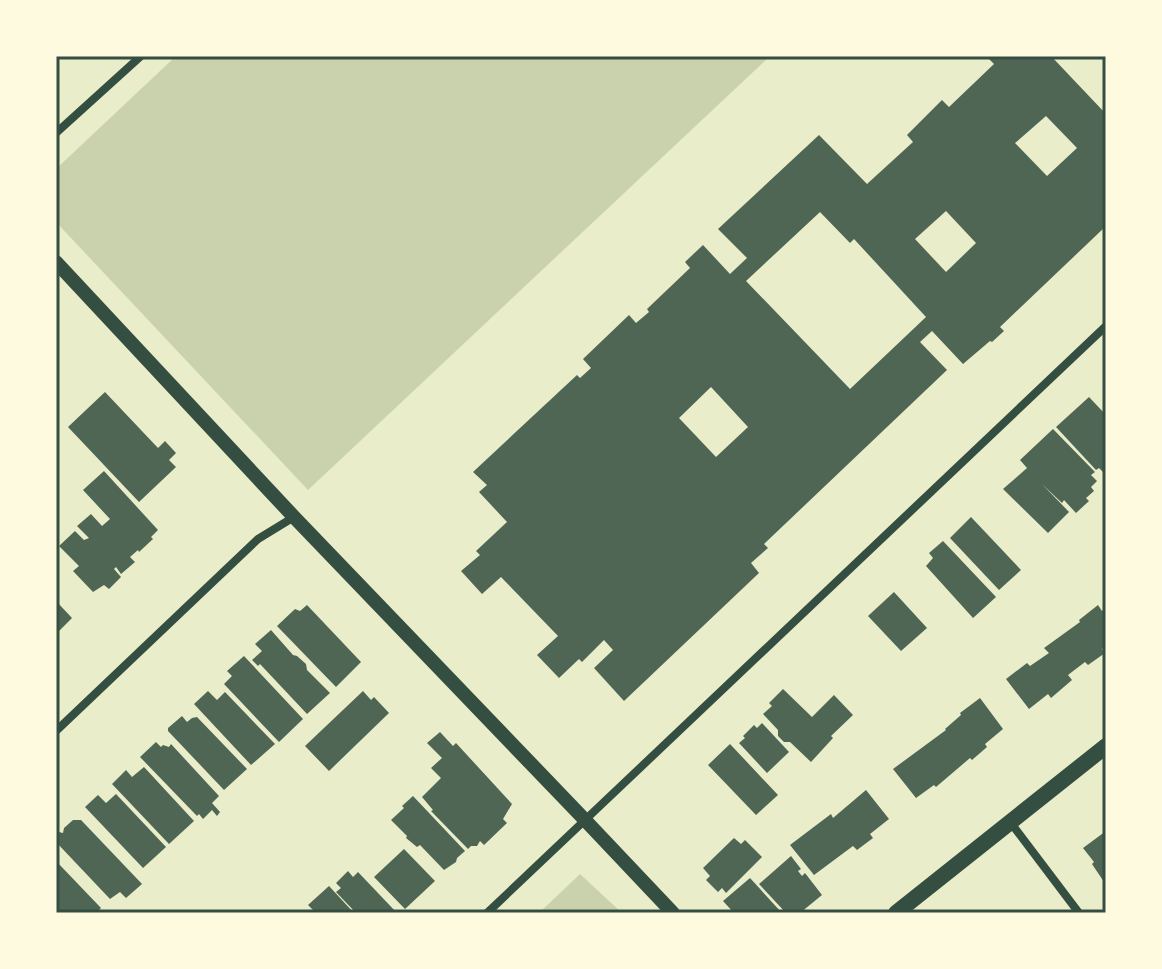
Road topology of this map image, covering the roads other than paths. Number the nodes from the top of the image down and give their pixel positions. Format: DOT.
graph roads {
  1 [pos="141,56"];
  2 [pos="56,133"];
  3 [pos="56,262"];
  4 [pos="1106,326"];
  5 [pos="294,517"];
  6 [pos="56,731"];
  7 [pos="1106,746"];
  8 [pos="585,820"];
  9 [pos="1010,822"];
  10 [pos="487,913"];
  11 [pos="673,913"];
  12 [pos="896,913"];
  13 [pos="1079,913"];
  1 -- 2 [label="street"];
  3 -- 5 [label="street"];
  4 -- 8 [label="street"];
  5 -- 6 [label="street"];
  5 -- 8 [label="street"];
  7 -- 9 [label="main road"];
  8 -- 10 [label="street"];
  8 -- 11 [label="street"];
  9 -- 12 [label="main road"];
  9 -- 13 [label="street"];
}
